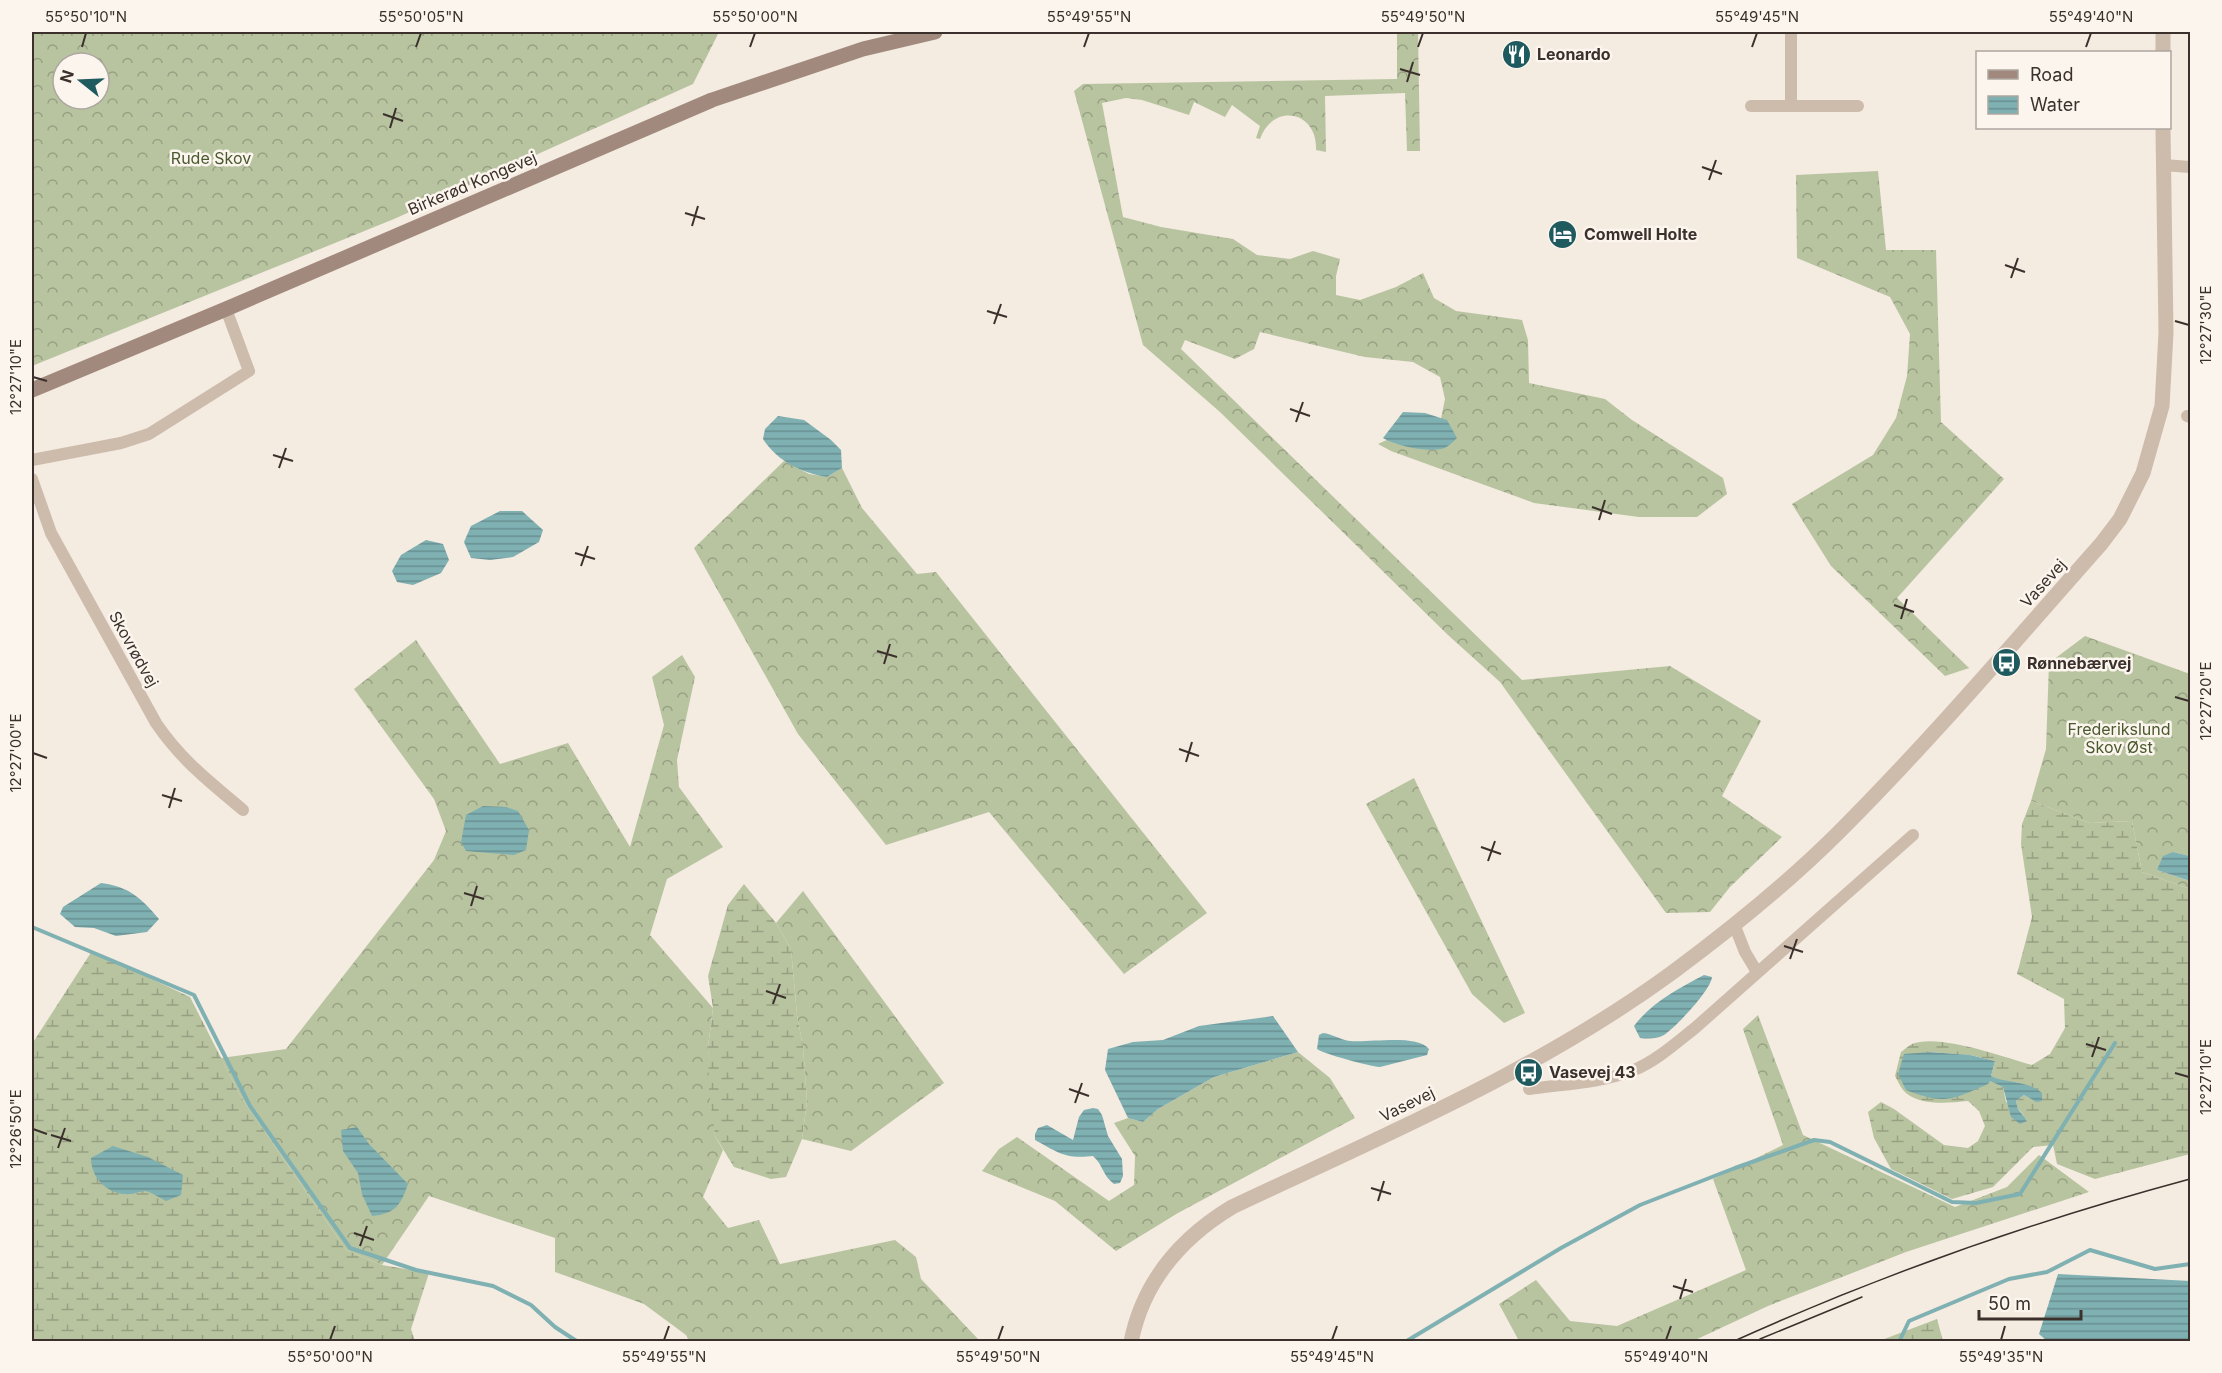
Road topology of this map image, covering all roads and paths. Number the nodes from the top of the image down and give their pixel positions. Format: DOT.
graph roads {
  1 [pos="935,32"];
  2 [pos="1791,32"];
  3 [pos="2163,32"];
  4 [pos="2163,51"];
  5 [pos="1751,106"];
  6 [pos="1791,106"];
  7 [pos="1858,106"];
  8 [pos="2163,129"];
  9 [pos="2163,165"];
  10 [pos="2190,166"];
  11 [pos="226,309"];
  12 [pos="32,390"];
  13 [pos="32,460"];
  14 [pos="32,479"];
  15 [pos="243,810"];
  16 [pos="1913,835"];
  17 [pos="1734,924"];
  18 [pos="1757,972"];
  19 [pos="1529,1089"];
  20 [pos="1131,1341"];
  1 -- 11 [label="main road, Birkerød Kongevej"];
  2 -- 6 [label="street"];
  3 -- 4 [label="street"];
  5 -- 6 [label="street"];
  6 -- 7 [label="street"];
  8 -- 9 [label="street, Vasevej"];
  9 -- 10 [label="street"];
  9 -- 17 [label="street, Vasevej"];
  11 -- 12 [label="main road, Birkerød Kongevej"];
  11 -- 13 [label="street"];
  14 -- 15 [label="street, Skovrødvej"];
  16 -- 18 [label="street"];
  17 -- 18 [label="street"];
  17 -- 20 [label="street, Vasevej"];
  18 -- 19 [label="street"];
}
